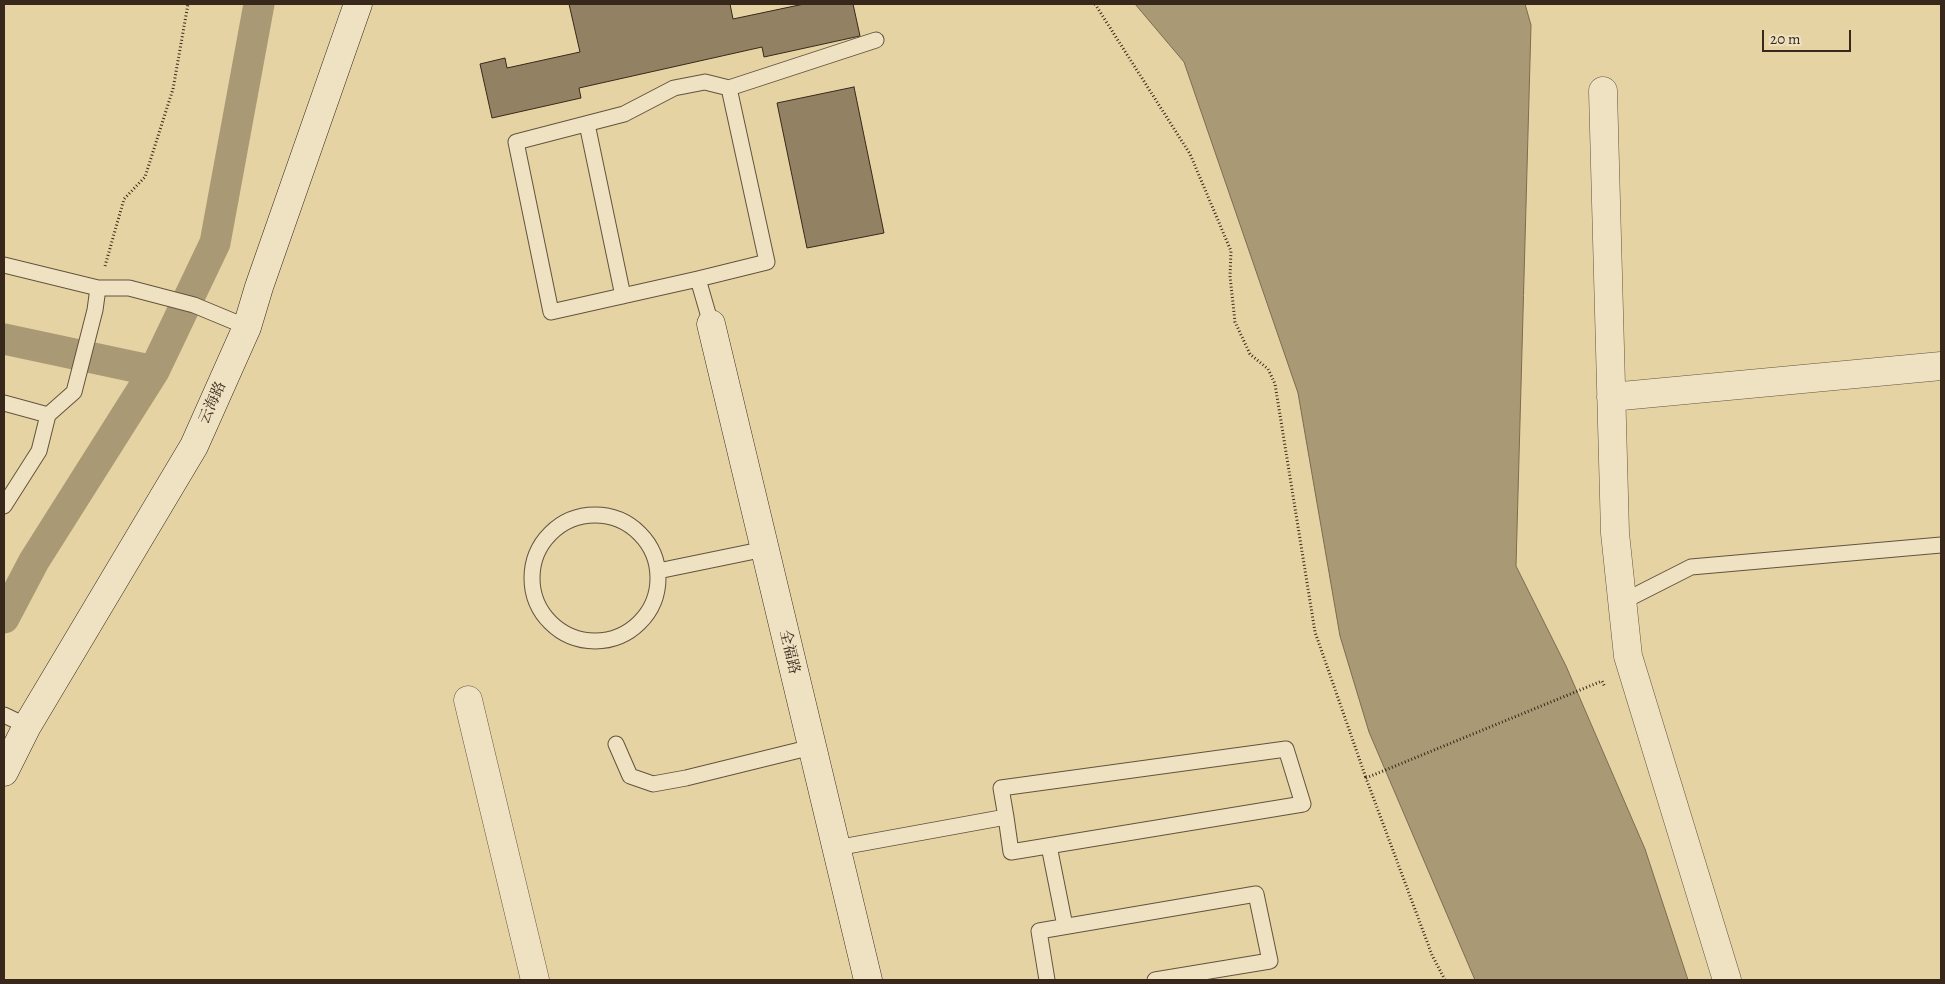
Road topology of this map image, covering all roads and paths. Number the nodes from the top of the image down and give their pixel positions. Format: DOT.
graph roads {
  1 [pos="188,4"];
  2 [pos="358,4"];
  3 [pos="1095,4"];
  4 [pos="876,40"];
  5 [pos="729,88"];
  6 [pos="1603,92"];
  7 [pos="587,124"];
  8 [pos="4,265"];
  9 [pos="698,279"];
  10 [pos="98,288"];
  11 [pos="623,296"];
  12 [pos="712,324"];
  13 [pos="247,327"];
  14 [pos="1941,366"];
  15 [pos="1611,397"];
  16 [pos="4,403"];
  17 [pos="48,415"];
  18 [pos="4,506"];
  19 [pos="1941,545"];
  20 [pos="765,549"];
  21 [pos="658,571"];
  22 [pos="1622,602"];
  23 [pos="1606,689"];
  24 [pos="468,700"];
  25 [pos="15,721"];
  26 [pos="616,744"];
  27 [pos="812,747"];
  28 [pos="4,772"];
  29 [pos="1366,778"];
  30 [pos="1006,817"];
  31 [pos="1049,846"];
  32 [pos="836,848"];
  33 [pos="1065,926"];
  34 [pos="534,980"];
  35 [pos="868,980"];
  36 [pos="1047,980"];
  37 [pos="1155,980"];
  38 [pos="1445,980"];
  39 [pos="1727,980"];
  1 -- 10 [label="path"];
  2 -- 13 [label="street, 云海路"];
  3 -- 29 [label="path"];
  4 -- 5 [label="lane"];
  5 -- 7 [label="lane"];
  5 -- 9 [label="lane"];
  6 -- 15 [label="street"];
  7 -- 11 [label="lane"];
  7 -- 11 [label="lane"];
  8 -- 10 [label="lane"];
  9 -- 11 [label="lane"];
  9 -- 12 [label="lane"];
  10 -- 13 [label="lane"];
  10 -- 17 [label="lane"];
  12 -- 20 [label="street, 全福路"];
  13 -- 25 [label="street, 云海路"];
  14 -- 15 [label="street"];
  15 -- 22 [label="street"];
  16 -- 17 [label="lane"];
  17 -- 18 [label="lane"];
  19 -- 22 [label="lane"];
  20 -- 21 [label="lane"];
  20 -- 27 [label="street, 全福路"];
  21 -- 21 [label="lane"];
  22 -- 39 [label="street"];
  23 -- 29 [label="path"];
  24 -- 34 [label="street"];
  25 -- 28 [label="street, 云海路"];
  26 -- 27 [label="lane"];
  27 -- 32 [label="street, 全福路"];
  29 -- 38 [label="path"];
  30 -- 31 [label="lane"];
  30 -- 31 [label="lane"];
  30 -- 32 [label="lane"];
  31 -- 33 [label="lane"];
  32 -- 35 [label="street, 全福路"];
  33 -- 36 [label="lane"];
  33 -- 37 [label="lane"];
}
